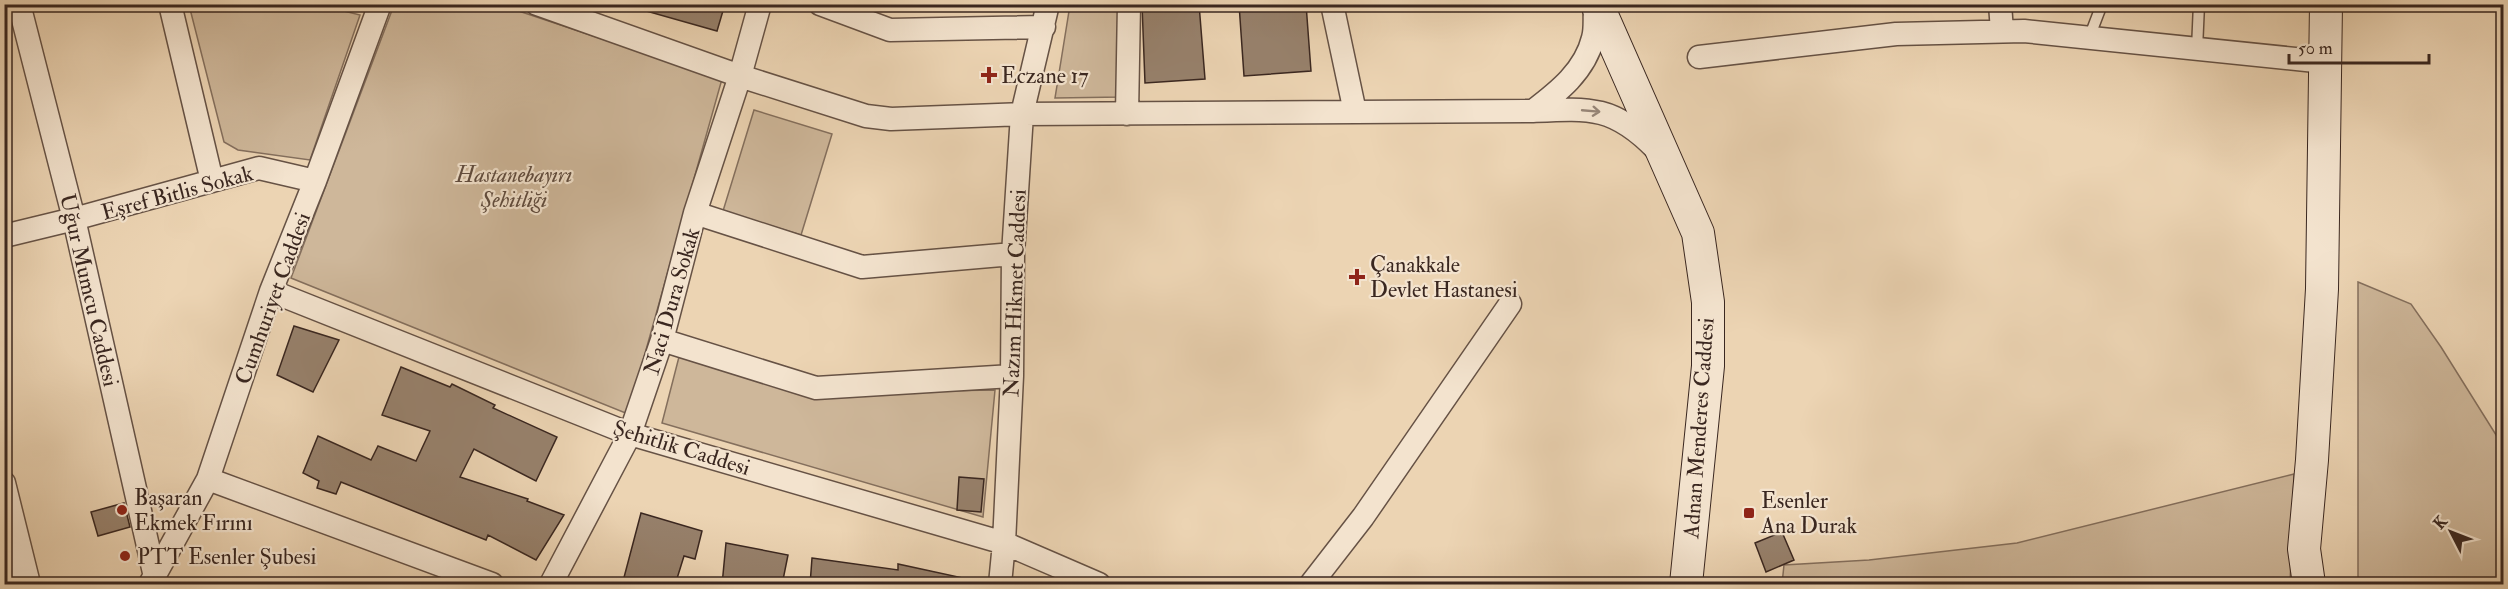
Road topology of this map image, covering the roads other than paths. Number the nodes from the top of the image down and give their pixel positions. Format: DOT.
graph roads {
  1 [pos="19,4"];
  2 [pos="170,4"];
  3 [pos="380,4"];
  4 [pos="537,4"];
  5 [pos="760,4"];
  6 [pos="820,4"];
  7 [pos="1048,4"];
  8 [pos="1129,4"];
  9 [pos="1332,4"];
  10 [pos="1596,4"];
  11 [pos="2000,4"];
  12 [pos="2102,4"];
  13 [pos="2199,4"];
  14 [pos="2326,4"];
  15 [pos="1044,27"];
  16 [pos="2002,31"];
  17 [pos="2089,38"];
  18 [pos="2197,49"];
  19 [pos="1699,57"];
  20 [pos="2325,62"];
  21 [pos="740,76"];
  22 [pos="1533,111"];
  23 [pos="1355,112"];
  24 [pos="1022,114"];
  25 [pos="1127,114"];
  26 [pos="1666,159"];
  27 [pos="212,181"];
  28 [pos="315,181"];
  29 [pos="695,213"];
  30 [pos="74,219"];
  31 [pos="4,236"];
  32 [pos="1013,254"];
  33 [pos="271,291"];
  34 [pos="1510,304"];
  35 [pos="662,340"];
  36 [pos="1012,376"];
  37 [pos="630,434"];
  38 [pos="2312,460"];
  39 [pos="208,479"];
  40 [pos="4,483"];
  41 [pos="1004,543"];
  42 [pos="4,557"];
  43 [pos="152,581"];
  44 [pos="11,585"];
  45 [pos="29,585"];
  46 [pos="492,585"];
  47 [pos="551,585"];
  48 [pos="1000,585"];
  49 [pos="1099,585"];
  50 [pos="1311,585"];
  51 [pos="1686,585"];
  52 [pos="2309,585"];
  53 [pos="2325,585"];
  1 -- 30 [label="street, Uğur Mumcu Caddesi"];
  2 -- 27 [label="street"];
  3 -- 28 [label="street, Cumhuriyet Caddesi"];
  4 -- 21 [label="street"];
  5 -- 21 [label="street, Naci Dura Sokak"];
  6 -- 15 [label="street"];
  7 -- 15 [label="street, Nazım Hikmet Caddesi"];
  8 -- 25 [label="street"];
  9 -- 23 [label="street"];
  10 -- 22 [label="street"];
  10 -- 26 [label="street, Adnan Menderes Caddesi"];
  11 -- 16 [label="street"];
  12 -- 17 [label="lane"];
  13 -- 18 [label="lane"];
  14 -- 20 [label="street"];
  15 -- 24 [label="street, Nazım Hikmet Caddesi"];
  16 -- 17 [label="street"];
  16 -- 19 [label="street"];
  17 -- 18 [label="street"];
  18 -- 20 [label="street"];
  20 -- 38 [label="street"];
  21 -- 24 [label="street"];
  21 -- 29 [label="street, Naci Dura Sokak"];
  22 -- 23 [label="street"];
  22 -- 26 [label="street, one-way"];
  23 -- 25 [label="street"];
  24 -- 25 [label="street"];
  24 -- 32 [label="street, Nazım Hikmet Caddesi"];
  26 -- 51 [label="street, Adnan Menderes Caddesi"];
  27 -- 28 [label="street, Eşref Bitlis Sokak"];
  27 -- 30 [label="street, Eşref Bitlis Sokak"];
  28 -- 33 [label="street, Cumhuriyet Caddesi"];
  29 -- 32 [label="street"];
  29 -- 35 [label="street, Naci Dura Sokak"];
  30 -- 31 [label="street, Eşref Bitlis Sokak"];
  30 -- 43 [label="street, Uğur Mumcu Caddesi"];
  32 -- 36 [label="street, Nazım Hikmet Caddesi"];
  33 -- 37 [label="street, Şehitlik Caddesi"];
  33 -- 39 [label="street, Cumhuriyet Caddesi"];
  34 -- 50 [label="street"];
  35 -- 36 [label="street"];
  35 -- 37 [label="street, Naci Dura Sokak"];
  36 -- 41 [label="street, Nazım Hikmet Caddesi"];
  37 -- 41 [label="street, Şehitlik Caddesi"];
  37 -- 47 [label="street, Naci Dura Sokak"];
  38 -- 52 [label="street"];
  38 -- 53 [label="street"];
  39 -- 43 [label="street, Cumhuriyet Caddesi"];
  39 -- 46 [label="street"];
  40 -- 45 [label="street"];
  41 -- 48 [label="street, Nazım Hikmet Caddesi"];
  41 -- 49 [label="street, Şehitlik Caddesi"];
  42 -- 44 [label="street"];
}
